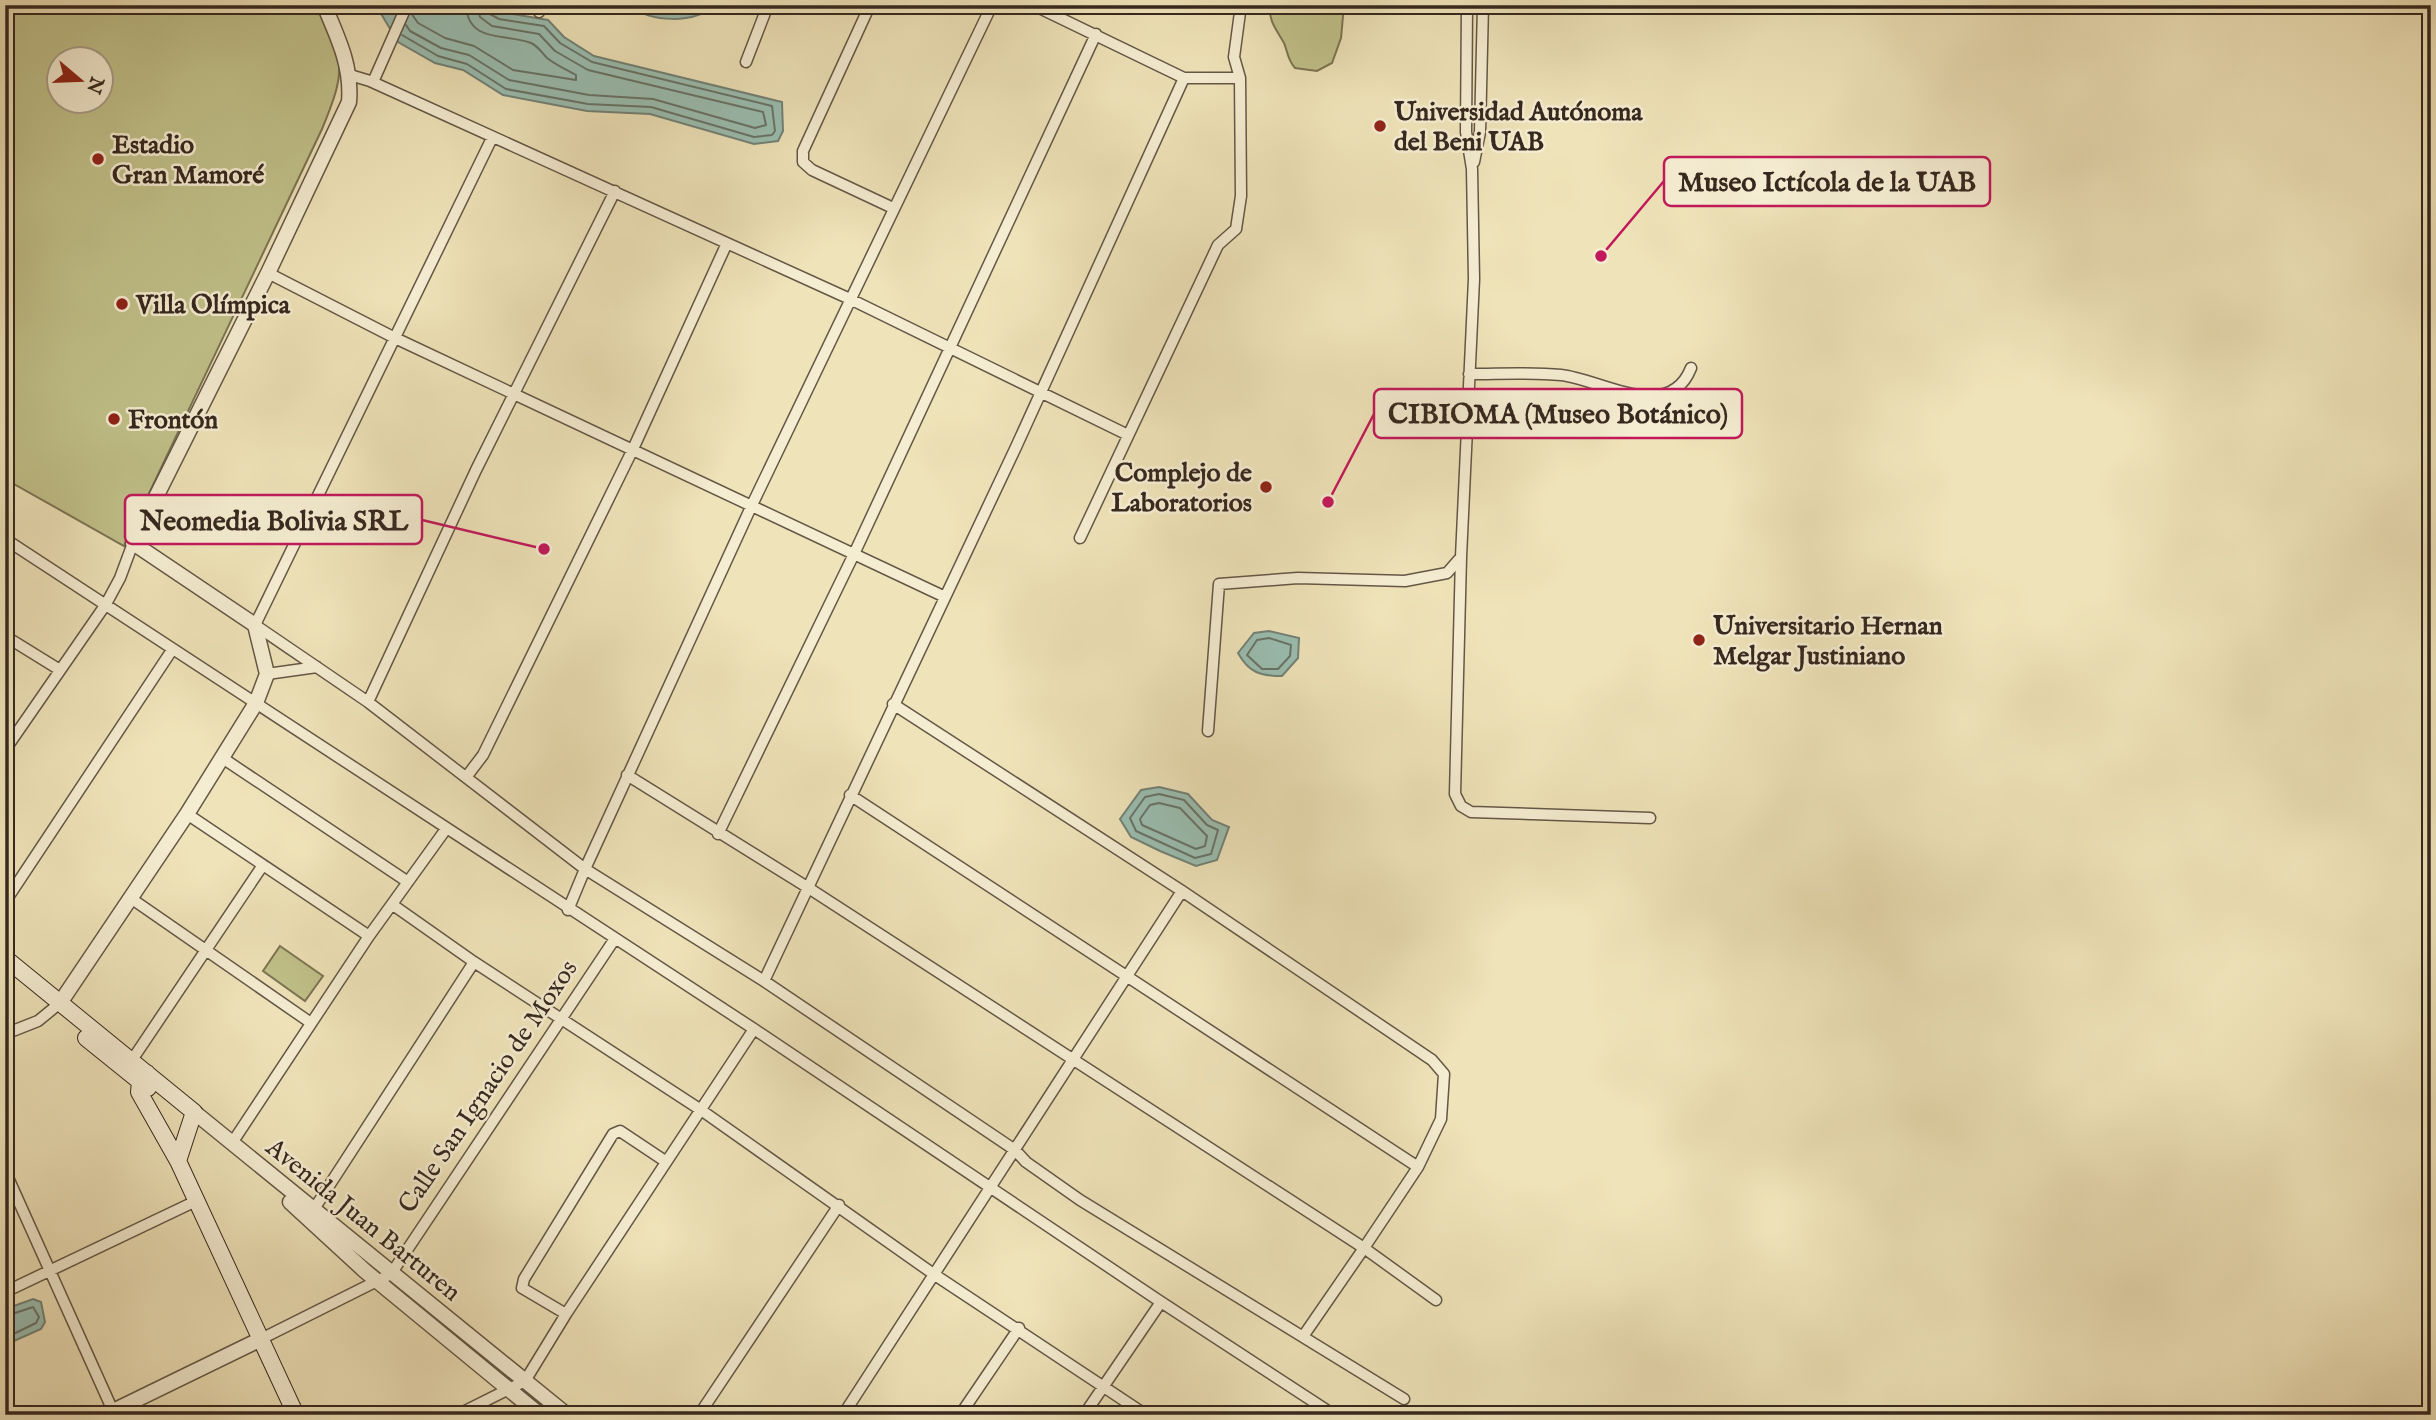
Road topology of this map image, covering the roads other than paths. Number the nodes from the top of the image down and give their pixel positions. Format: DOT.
graph roads {
  1 [pos="407,5"];
  2 [pos="768,5"];
  3 [pos="870,5"];
  4 [pos="992,5"];
  5 [pos="1033,5"];
  6 [pos="1241,5"];
  7 [pos="1467,5"];
  8 [pos="1483,5"];
  9 [pos="324,6"];
  10 [pos="1096,34"];
  11 [pos="746,62"];
  12 [pos="351,75"];
  13 [pos="1184,78"];
  14 [pos="1240,78"];
  15 [pos="373,82"];
  16 [pos="492,138"];
  17 [pos="1472,169"];
  18 [pos="615,191"];
  19 [pos="893,208"];
  20 [pos="727,243"];
  21 [pos="268,273"];
  22 [pos="850,299"];
  23 [pos="396,338"];
  24 [pos="950,346"];
  25 [pos="1691,368"];
  26 [pos="1469,374"];
  27 [pos="1041,392"];
  28 [pos="515,394"];
  29 [pos="1128,435"];
  30 [pos="633,449"];
  31 [pos="751,507"];
  32 [pos="1080,538"];
  33 [pos="5,539"];
  34 [pos="133,543"];
  35 [pos="854,554"];
  36 [pos="1461,558"];
  37 [pos="943,596"];
  38 [pos="108,600"];
  39 [pos="255,625"];
  40 [pos="5,636"];
  41 [pos="172,650"];
  42 [pos="317,667"];
  43 [pos="60,670"];
  44 [pos="267,674"];
  45 [pos="368,702"];
  46 [pos="256,703"];
  47 [pos="893,704"];
  48 [pos="1208,730"];
  49 [pos="9,738"];
  50 [pos="5,750"];
  51 [pos="223,759"];
  52 [pos="627,775"];
  53 [pos="467,776"];
  54 [pos="850,795"];
  55 [pos="187,814"];
  56 [pos="1650,818"];
  57 [pos="446,830"];
  58 [pos="718,834"];
  59 [pos="263,865"];
  60 [pos="585,869"];
  61 [pos="408,882"];
  62 [pos="807,887"];
  63 [pos="1182,891"];
  64 [pos="132,899"];
  65 [pos="5,902"];
  66 [pos="393,905"];
  67 [pos="568,910"];
  68 [pos="369,936"];
  69 [pos="614,940"];
  70 [pos="206,951"];
  71 [pos="5,958"];
  72 [pos="474,962"];
  73 [pos="5,972"];
  74 [pos="1129,975"];
  75 [pos="764,981"];
  76 [pos="56,1006"];
  77 [pos="560,1019"];
  78 [pos="311,1023"];
  79 [pos="754,1029"];
  80 [pos="5,1034"];
  81 [pos="1074,1059"];
  82 [pos="129,1065"];
  83 [pos="144,1077"];
  84 [pos="701,1110"];
  85 [pos="192,1117"];
  86 [pos="232,1143"];
  87 [pos="1015,1150"];
  88 [pos="178,1161"];
  89 [pos="666,1161"];
  90 [pos="1418,1167"];
  91 [pos="5,1171"];
  92 [pos="991,1189"];
  93 [pos="197,1201"];
  94 [pos="839,1205"];
  95 [pos="314,1209"];
  96 [pos="1364,1248"];
  97 [pos="50,1270"];
  98 [pos="935,1275"];
  99 [pos="384,1277"];
  100 [pos="5,1292"];
  101 [pos="1436,1300"];
  102 [pos="1161,1302"];
  103 [pos="566,1314"];
  104 [pos="1018,1328"];
  105 [pos="1304,1335"];
  106 [pos="259,1340"];
  107 [pos="525,1381"];
  108 [pos="1103,1385"];
  109 [pos="509,1389"];
  110 [pos="1404,1399"];
  111 [pos="109,1413"];
  112 [pos="296,1415"];
  113 [pos="457,1415"];
  114 [pos="540,1415"];
  115 [pos="567,1415"];
  116 [pos="699,1415"];
  117 [pos="843,1415"];
  118 [pos="960,1415"];
  119 [pos="1084,1415"];
  120 [pos="1146,1415"];
  121 [pos="1334,1415"];
  1 -- 15 [label="street"];
  2 -- 11 [label="street"];
  3 -- 19 [label="street"];
  4 -- 19 [label="street"];
  5 -- 10 [label="street"];
  6 -- 14 [label="street"];
  7 -- 17 [label="street"];
  8 -- 17 [label="street"];
  9 -- 12 [label="street"];
  10 -- 13 [label="street"];
  10 -- 24 [label="street"];
  12 -- 15 [label="street"];
  12 -- 21 [label="street"];
  13 -- 14 [label="street"];
  13 -- 27 [label="street"];
  14 -- 29 [label="street"];
  15 -- 16 [label="street"];
  16 -- 18 [label="street"];
  16 -- 23 [label="street"];
  17 -- 26 [label="street"];
  18 -- 20 [label="street"];
  18 -- 28 [label="street"];
  19 -- 22 [label="street"];
  20 -- 22 [label="street"];
  20 -- 30 [label="street"];
  21 -- 23 [label="street"];
  21 -- 34 [label="street"];
  22 -- 24 [label="street"];
  22 -- 31 [label="street"];
  23 -- 28 [label="street"];
  23 -- 39 [label="street"];
  24 -- 27 [label="street"];
  24 -- 35 [label="street"];
  25 -- 26 [label="street"];
  26 -- 36 [label="street"];
  27 -- 29 [label="street"];
  27 -- 37 [label="street"];
  28 -- 30 [label="street"];
  28 -- 45 [label="street"];
  29 -- 32 [label="street"];
  30 -- 31 [label="street"];
  30 -- 53 [label="street"];
  31 -- 35 [label="street"];
  31 -- 52 [label="street"];
  33 -- 38 [label="street"];
  34 -- 38 [label="street"];
  34 -- 39 [label="street"];
  35 -- 37 [label="street"];
  35 -- 58 [label="street"];
  36 -- 48 [label="street"];
  36 -- 56 [label="street"];
  37 -- 47 [label="street"];
  38 -- 41 [label="street"];
  38 -- 43 [label="street"];
  39 -- 42 [label="street"];
  39 -- 44 [label="street"];
  40 -- 43 [label="street"];
  41 -- 46 [label="street"];
  41 -- 65 [label="street"];
  42 -- 44 [label="street"];
  42 -- 45 [label="street"];
  43 -- 49 [label="street"];
  44 -- 46 [label="street"];
  45 -- 53 [label="street"];
  46 -- 51 [label="street"];
  46 -- 57 [label="street"];
  47 -- 54 [label="street"];
  47 -- 63 [label="street"];
  49 -- 50 [label="street"];
  51 -- 55 [label="street"];
  51 -- 61 [label="street"];
  52 -- 58 [label="street"];
  52 -- 60 [label="street"];
  53 -- 60 [label="street"];
  54 -- 62 [label="street"];
  54 -- 74 [label="street"];
  55 -- 59 [label="street"];
  55 -- 64 [label="street"];
  57 -- 61 [label="street"];
  57 -- 67 [label="street"];
  58 -- 62 [label="street"];
  59 -- 68 [label="street"];
  59 -- 70 [label="street"];
  60 -- 67 [label="street"];
  60 -- 75 [label="street"];
  61 -- 66 [label="street"];
  62 -- 75 [label="street"];
  62 -- 81 [label="street"];
  63 -- 74 [label="street"];
  63 -- 90 [label="street"];
  64 -- 70 [label="street"];
  64 -- 76 [label="street"];
  66 -- 68 [label="street"];
  66 -- 72 [label="street"];
  67 -- 69 [label="street"];
  68 -- 78 [label="street"];
  69 -- 77 [label="street, Calle San Ignacio de Moxos"];
  69 -- 79 [label="street"];
  70 -- 78 [label="street"];
  70 -- 82 [label="street"];
  71 -- 76 [label="main road"];
  72 -- 77 [label="street"];
  72 -- 95 [label="street"];
  73 -- 76 [label="main road"];
  74 -- 81 [label="street"];
  74 -- 90 [label="street"];
  75 -- 87 [label="street"];
  76 -- 80 [label="street"];
  76 -- 82 [label="main road, Avenida Juan Barturen"];
  77 -- 84 [label="street"];
  77 -- 99 [label="street, Calle San Ignacio de Moxos"];
  78 -- 86 [label="street"];
  79 -- 84 [label="street"];
  79 -- 92 [label="street"];
  81 -- 87 [label="street"];
  81 -- 96 [label="street"];
  82 -- 83 [label="main road, Avenida Juan Barturen"];
  83 -- 85 [label="main road, Avenida Juan Barturen"];
  83 -- 88 [label="main road"];
  84 -- 89 [label="street"];
  84 -- 94 [label="street"];
  85 -- 86 [label="street, Avenida Juan Barturen"];
  85 -- 88 [label="main road"];
  85 -- 99 [label="street, Avenida Juan Barturen"];
  86 -- 95 [label="street, Avenida Juan Barturen"];
  87 -- 92 [label="street"];
  87 -- 105 [label="street"];
  88 -- 93 [label="main road"];
  89 -- 103 [label="street"];
  89 -- 103 [label="street"];
  90 -- 96 [label="street"];
  91 -- 97 [label="street"];
  92 -- 98 [label="street"];
  92 -- 102 [label="street"];
  93 -- 97 [label="street"];
  93 -- 106 [label="main road"];
  94 -- 98 [label="street"];
  94 -- 116 [label="street"];
  95 -- 99 [label="street, Avenida Juan Barturen"];
  96 -- 101 [label="street"];
  96 -- 105 [label="street"];
  97 -- 100 [label="street"];
  97 -- 111 [label="street"];
  98 -- 104 [label="street"];
  98 -- 117 [label="street"];
  99 -- 106 [label="street, Calle San Ignacio de Moxos"];
  99 -- 107 [label="street, Avenida Juan Barturen"];
  99 -- 109 [label="street, Avenida Juan Barturen"];
  102 -- 108 [label="street"];
  102 -- 121 [label="street"];
  103 -- 107 [label="street"];
  104 -- 108 [label="street"];
  104 -- 118 [label="street"];
  105 -- 110 [label="street"];
  106 -- 111 [label="street, Calle San Ignacio de Moxos"];
  106 -- 112 [label="main road"];
  107 -- 109 [label="street"];
  107 -- 115 [label="street, Avenida Juan Barturen"];
  108 -- 119 [label="street"];
  108 -- 120 [label="street"];
  109 -- 113 [label="street"];
  109 -- 114 [label="street, Avenida Juan Barturen"];
}
